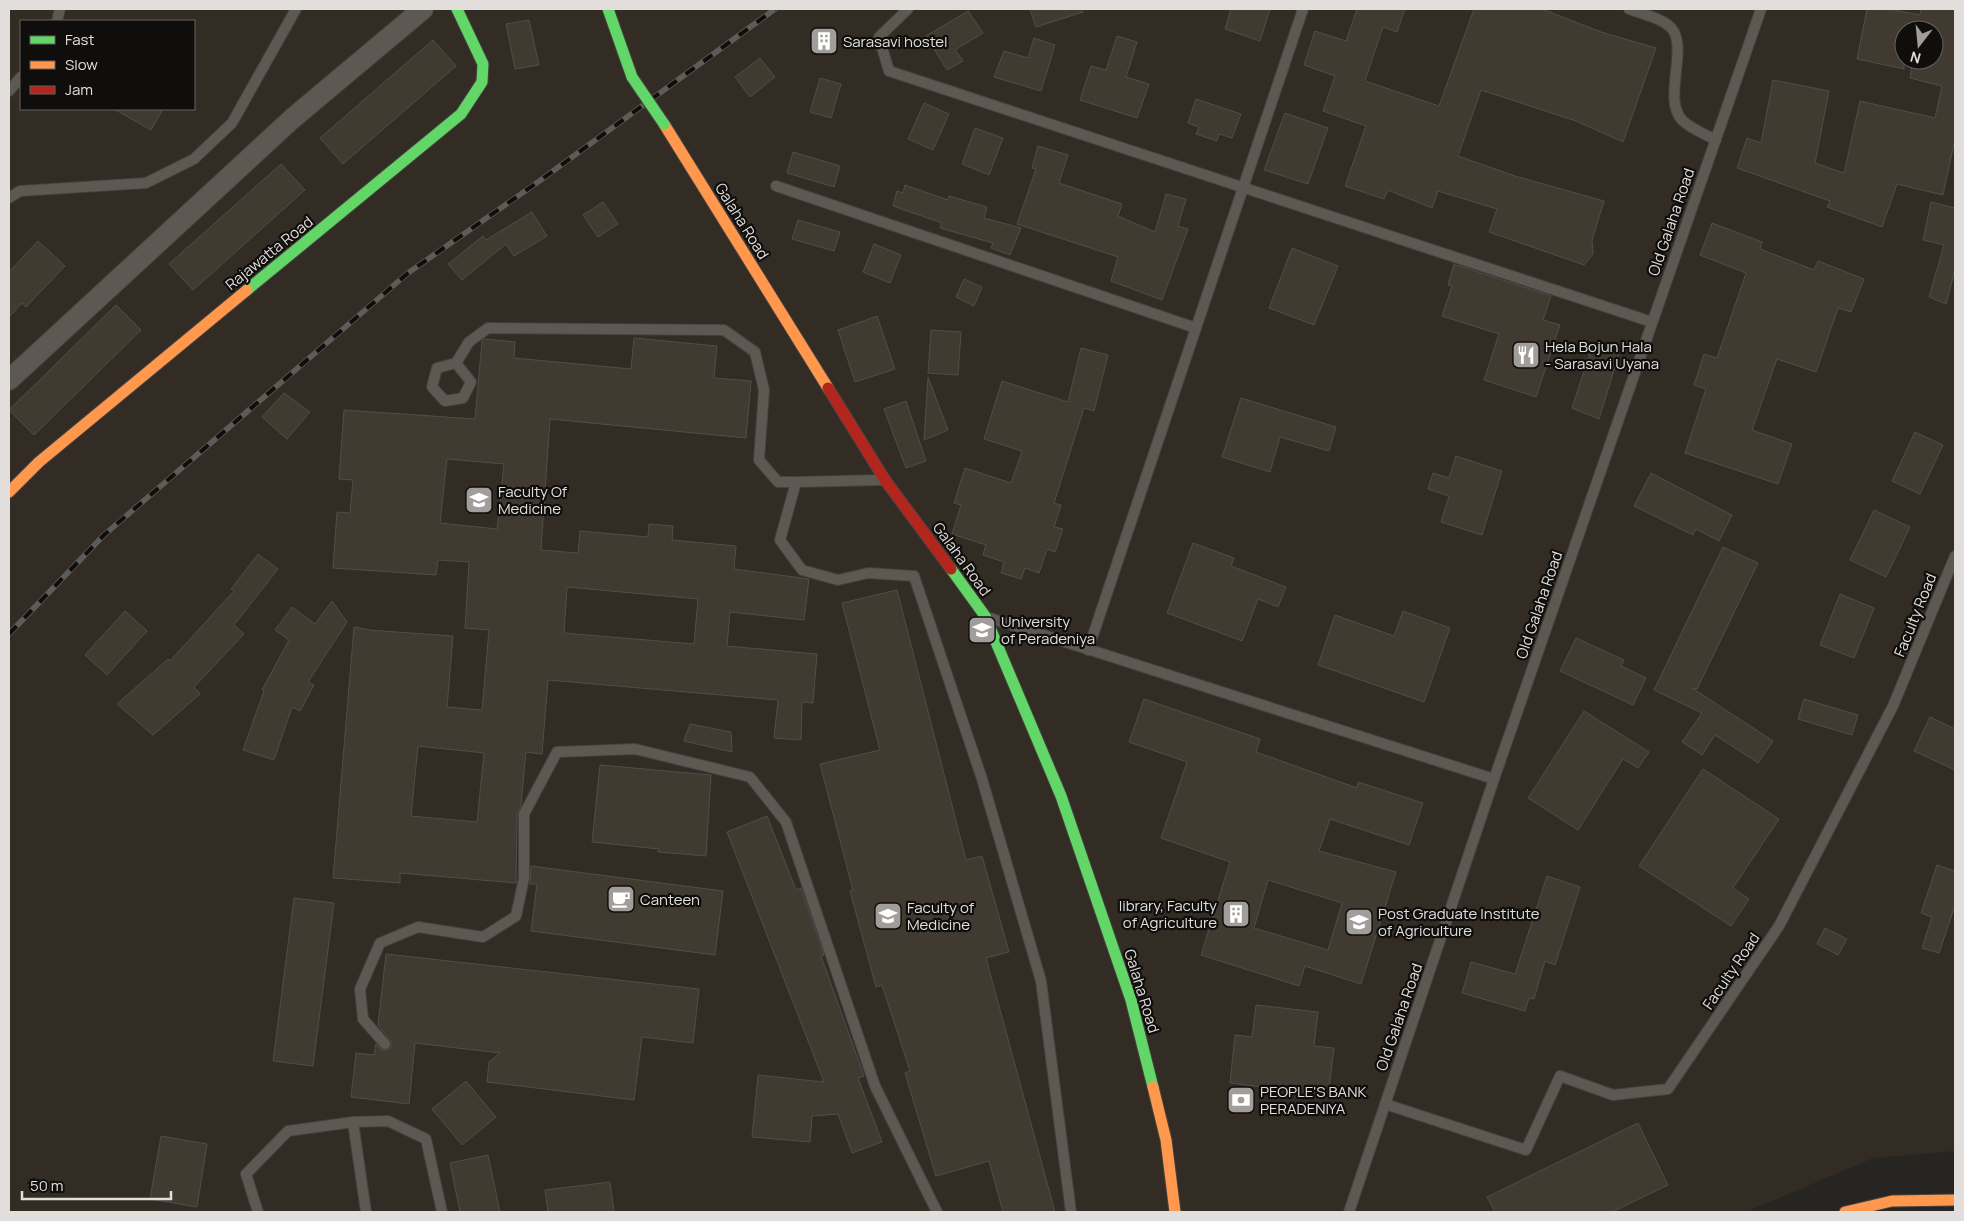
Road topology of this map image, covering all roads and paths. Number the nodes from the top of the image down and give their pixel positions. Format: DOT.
graph roads {
  1 [pos="296,9"];
  2 [pos="423,9"];
  3 [pos="457,9"];
  4 [pos="608,9"];
  5 [pos="908,9"];
  6 [pos="1303,9"];
  7 [pos="1629,9"];
  8 [pos="1761,9"];
  9 [pos="20,78"];
  10 [pos="9,91"];
  11 [pos="1716,140"];
  12 [pos="776,186"];
  13 [pos="1244,186"];
  14 [pos="9,198"];
  15 [pos="1652,322"];
  16 [pos="1196,328"];
  17 [pos="456,363"];
  18 [pos="9,380"];
  19 [pos="885,480"];
  20 [pos="796,482"];
  21 [pos="9,492"];
  22 [pos="1955,556"];
  23 [pos="985,616"];
  24 [pos="1088,650"];
  25 [pos="1494,779"];
  26 [pos="384,1044"];
  27 [pos="1385,1104"];
  28 [pos="353,1122"];
  29 [pos="1955,1200"];
  30 [pos="258,1212"];
  31 [pos="366,1212"];
  32 [pos="442,1212"];
  33 [pos="937,1212"];
  34 [pos="1071,1212"];
  35 [pos="1175,1212"];
  36 [pos="1349,1212"];
  37 [pos="1845,1212"];
  1 -- 14 [label="lane"];
  2 -- 18 [label="street"];
  3 -- 21 [label="main road, Rajawatta Road"];
  4 -- 19 [label="main road, Galaha Road, bridge"];
  5 -- 13 [label="lane"];
  6 -- 13 [label="lane"];
  7 -- 11 [label="lane"];
  8 -- 11 [label="lane, Old Galaha Road"];
  9 -- 10 [label="lane"];
  11 -- 15 [label="lane, Old Galaha Road"];
  12 -- 16 [label="lane"];
  13 -- 15 [label="lane"];
  13 -- 16 [label="lane"];
  15 -- 25 [label="lane, Old Galaha Road"];
  16 -- 24 [label="lane"];
  17 -- 20 [label="lane"];
  19 -- 20 [label="lane"];
  19 -- 23 [label="main road, Galaha Road"];
  20 -- 34 [label="lane"];
  22 -- 27 [label="lane, Faculty Road"];
  23 -- 24 [label="lane"];
  23 -- 35 [label="main road, Galaha Road"];
  24 -- 25 [label="lane"];
  25 -- 27 [label="lane, Old Galaha Road"];
  26 -- 33 [label="lane"];
  27 -- 36 [label="lane, Old Galaha Road"];
  28 -- 30 [label="lane"];
  28 -- 31 [label="lane"];
  28 -- 32 [label="lane"];
  29 -- 37 [label="main road"];
}
